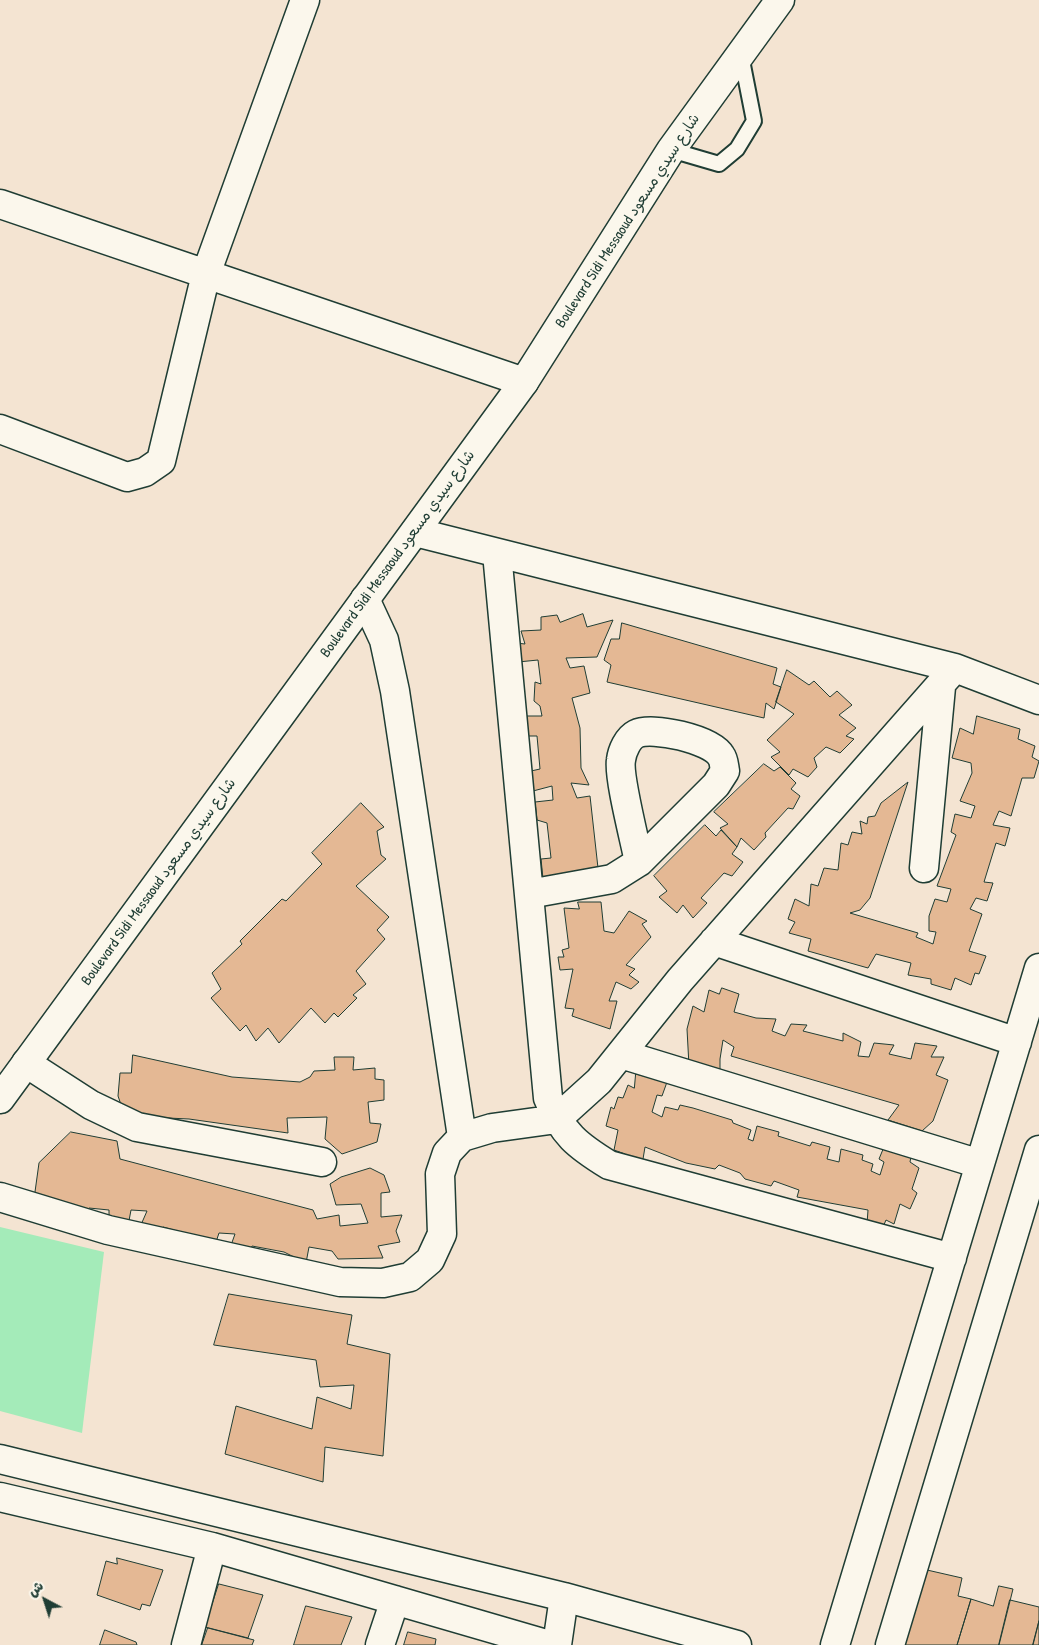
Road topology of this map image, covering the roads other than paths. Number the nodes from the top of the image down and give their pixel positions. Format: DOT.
graph roads {
  1 [pos="305,0"];
  2 [pos="780,0"];
  3 [pos="741,54"];
  4 [pos="671,150"];
  5 [pos="0,204"];
  6 [pos="206,274"];
  7 [pos="524,382"];
  8 [pos="0,429"];
  9 [pos="415,532"];
  10 [pos="497,553"];
  11 [pos="365,599"];
  12 [pos="948,677"];
  13 [pos="1039,700"];
  14 [pos="639,862"];
  15 [pos="924,868"];
  16 [pos="529,894"];
  17 [pos="714,941"];
  18 [pos="1039,968"];
  19 [pos="1017,1042"];
  20 [pos="621,1054"];
  21 [pos="26,1063"];
  22 [pos="0,1099"];
  23 [pos="557,1119"];
  24 [pos="462,1137"];
  25 [pos="1039,1150"];
  26 [pos="322,1162"];
  27 [pos="980,1164"];
  28 [pos="0,1197"];
  29 [pos="952,1258"];
  30 [pos="0,1459"];
  31 [pos="0,1497"];
  32 [pos="212,1547"];
  33 [pos="564,1597"];
  34 [pos="395,1600"];
  35 [pos="186,1645"];
  36 [pos="380,1645"];
  37 [pos="549,1645"];
  38 [pos="557,1645"];
  39 [pos="737,1645"];
  40 [pos="835,1645"];
  41 [pos="890,1645"];
  1 -- 6 [label="street"];
  2 -- 3 [label="street, Boulevard Sidi Messaoud شارع سيدي مسعود"];
  3 -- 4 [label="street, Boulevard Sidi Messaoud شارع سيدي مسعود"];
  3 -- 4 [label="lane"];
  4 -- 7 [label="street, Boulevard Sidi Messaoud شارع سيدي مسعود"];
  5 -- 6 [label="street"];
  6 -- 7 [label="street"];
  6 -- 8 [label="street"];
  7 -- 9 [label="street, Boulevard Sidi Messaoud شارع سيدي مسعود"];
  9 -- 10 [label="street"];
  9 -- 11 [label="street, Boulevard Sidi Messaoud شارع سيدي مسعود"];
  10 -- 12 [label="street"];
  10 -- 16 [label="street"];
  11 -- 21 [label="street, Boulevard Sidi Messaoud شارع سيدي مسعود"];
  11 -- 24 [label="street"];
  12 -- 13 [label="street"];
  12 -- 15 [label="street"];
  12 -- 17 [label="street"];
  14 -- 14 [label="street"];
  14 -- 16 [label="street"];
  16 -- 23 [label="street"];
  17 -- 19 [label="street"];
  17 -- 20 [label="street"];
  18 -- 19 [label="street"];
  19 -- 27 [label="street"];
  20 -- 23 [label="street"];
  20 -- 27 [label="street"];
  21 -- 22 [label="street, Boulevard Sidi Messaoud شارع سيدي مسعود"];
  21 -- 26 [label="street"];
  23 -- 24 [label="street"];
  23 -- 29 [label="street"];
  24 -- 28 [label="street"];
  25 -- 41 [label="street"];
  27 -- 29 [label="street"];
  29 -- 40 [label="street"];
  30 -- 33 [label="street"];
  31 -- 32 [label="street"];
  32 -- 34 [label="street"];
  32 -- 35 [label="street"];
  33 -- 38 [label="street"];
  33 -- 39 [label="street"];
  34 -- 36 [label="street"];
  34 -- 37 [label="street"];
}
